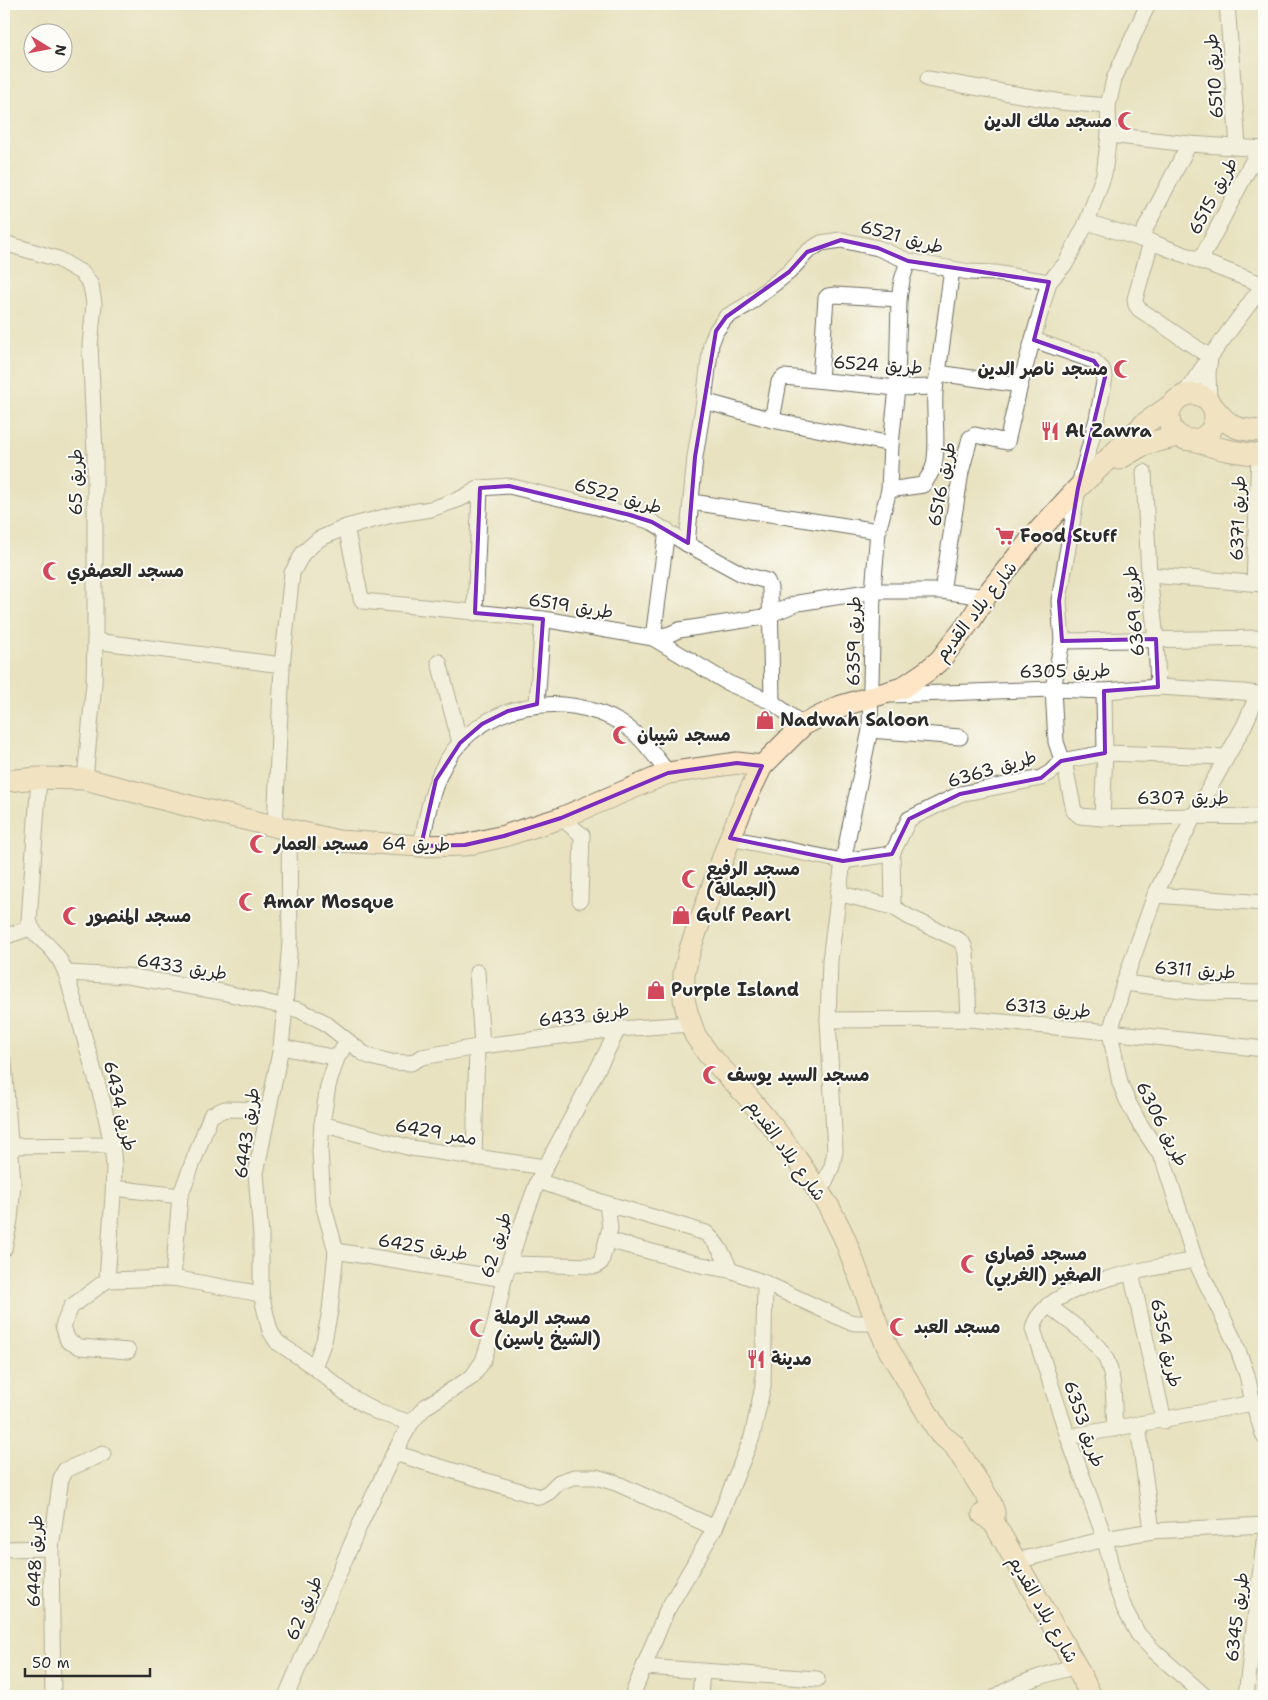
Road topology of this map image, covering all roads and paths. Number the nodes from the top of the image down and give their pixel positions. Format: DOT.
graph roads {
  1 [pos="1148,4"];
  2 [pos="1227,4"];
  3 [pos="928,79"];
  4 [pos="1108,106"];
  5 [pos="1109,134"];
  6 [pos="1189,144"];
  7 [pos="1238,146"];
  8 [pos="1262,149"];
  9 [pos="1087,222"];
  10 [pos="1146,241"];
  11 [pos="4,243"];
  12 [pos="908,261"];
  13 [pos="1200,261"];
  14 [pos="952,269"];
  15 [pos="1049,282"];
  16 [pos="1264,284"];
  17 [pos="899,299"];
  18 [pos="1034,340"];
  19 [pos="1210,357"];
  20 [pos="820,380"];
  21 [pos="936,380"];
  22 [pos="1020,385"];
  23 [pos="897,388"];
  24 [pos="1179,400"];
  25 [pos="704,402"];
  26 [pos="1211,404"];
  27 [pos="772,420"];
  28 [pos="1264,431"];
  29 [pos="1187,438"];
  30 [pos="891,444"];
  31 [pos="1262,454"];
  32 [pos="934,466"];
  33 [pos="961,472"];
  34 [pos="1144,472"];
  35 [pos="480,488"];
  36 [pos="1078,488"];
  37 [pos="889,490"];
  38 [pos="692,502"];
  39 [pos="346,527"];
  40 [pos="667,530"];
  41 [pos="878,531"];
  42 [pos="687,544"];
  43 [pos="1149,576"];
  44 [pos="1259,584"];
  45 [pos="942,590"];
  46 [pos="873,591"];
  47 [pos="985,597"];
  48 [pos="474,613"];
  49 [pos="771,615"];
  50 [pos="543,620"];
  51 [pos="653,638"];
  52 [pos="1264,638"];
  53 [pos="1156,639"];
  54 [pos="95,641"];
  55 [pos="1062,641"];
  56 [pos="439,662"];
  57 [pos="282,665"];
  58 [pos="1158,687"];
  59 [pos="1053,689"];
  60 [pos="1104,691"];
  61 [pos="1261,694"];
  62 [pos="872,696"];
  63 [pos="772,702"];
  64 [pos="536,704"];
  65 [pos="803,725"];
  66 [pos="870,730"];
  67 [pos="960,737"];
  68 [pos="460,743"];
  69 [pos="1105,753"];
  70 [pos="1226,757"];
  71 [pos="1061,761"];
  72 [pos="762,766"];
  73 [pos="668,773"];
  74 [pos="39,778"];
  75 [pos="84,779"];
  76 [pos="4,781"];
  77 [pos="1194,816"];
  78 [pos="1264,817"];
  79 [pos="561,818"];
  80 [pos="1102,818"];
  81 [pos="282,828"];
  82 [pos="730,838"];
  83 [pos="420,846"];
  84 [pos="892,854"];
  85 [pos="843,861"];
  86 [pos="838,894"];
  87 [pos="1155,895"];
  88 [pos="580,900"];
  89 [pos="1264,903"];
  90 [pos="893,907"];
  91 [pos="30,928"];
  92 [pos="4,937"];
  93 [pos="477,972"];
  94 [pos="66,973"];
  95 [pos="1124,983"];
  96 [pos="1264,993"];
  97 [pos="285,1006"];
  98 [pos="828,1020"];
  99 [pos="969,1020"];
  100 [pos="691,1024"];
  101 [pos="618,1029"];
  102 [pos="1110,1032"];
  103 [pos="348,1042"];
  104 [pos="281,1047"];
  105 [pos="479,1047"];
  106 [pos="1264,1049"];
  107 [pos="337,1058"];
  108 [pos="4,1062"];
  109 [pos="268,1110"];
  110 [pos="322,1124"];
  111 [pos="9,1146"];
  112 [pos="112,1146"];
  113 [pos="474,1158"];
  114 [pos="542,1174"];
  115 [pos="114,1188"];
  116 [pos="820,1193"];
  117 [pos="180,1196"];
  118 [pos="607,1204"];
  119 [pos="607,1240"];
  120 [pos="4,1249"];
  121 [pos="336,1251"];
  122 [pos="1195,1260"];
  123 [pos="510,1264"];
  124 [pos="730,1270"];
  125 [pos="1131,1273"];
  126 [pos="173,1278"];
  127 [pos="504,1279"];
  128 [pos="108,1280"];
  129 [pos="766,1283"];
  130 [pos="261,1294"];
  131 [pos="1048,1305"];
  132 [pos="877,1323"];
  133 [pos="128,1351"];
  134 [pos="314,1367"];
  135 [pos="1253,1403"];
  136 [pos="1164,1421"];
  137 [pos="411,1423"];
  138 [pos="1138,1425"];
  139 [pos="1115,1429"];
  140 [pos="1264,1436"];
  141 [pos="1068,1437"];
  142 [pos="394,1453"];
  143 [pos="103,1454"];
  144 [pos="1264,1525"];
  145 [pos="715,1528"];
  146 [pos="1152,1531"];
  147 [pos="1105,1539"];
  148 [pos="1264,1542"];
  149 [pos="51,1548"];
  150 [pos="4,1549"];
  151 [pos="1016,1561"];
  152 [pos="1076,1666"];
  153 [pos="645,1667"];
  154 [pos="702,1672"];
  155 [pos="817,1679"];
  156 [pos="53,1696"];
  157 [pos="286,1696"];
  158 [pos="632,1696"];
  159 [pos="700,1696"];
  160 [pos="997,1696"];
  161 [pos="1091,1696"];
  162 [pos="1205,1696"];
  163 [pos="1246,1696"];
  1 -- 4 [label="street, طريق 6516"];
  2 -- 7 [label="street, طريق 6510"];
  3 -- 4 [label="street"];
  4 -- 5 [label="street, طريق 6516"];
  5 -- 6 [label="street, طريق 6510"];
  5 -- 9 [label="street, طريق 6516"];
  6 -- 7 [label="street, طريق 6510"];
  6 -- 10 [label="street"];
  7 -- 8 [label="street, طريق 6510"];
  8 -- 13 [label="street, طريق 6515"];
  9 -- 10 [label="street, طريق 6515"];
  9 -- 15 [label="street, طريق 6516"];
  10 -- 13 [label="street, طريق 6515"];
  10 -- 19 [label="street"];
  11 -- 54 [label="street, طريق 65"];
  12 -- 14 [label="street, طريق 6521"];
  12 -- 17 [label="street, طريق 6359"];
  12 -- 25 [label="street, طريق 6521"];
  13 -- 16 [label="street, طريق 6515"];
  14 -- 15 [label="street, طريق 6521"];
  14 -- 21 [label="street"];
  15 -- 18 [label="street, طريق 6516"];
  16 -- 19 [label="street"];
  17 -- 20 [label="street, طريق 6524"];
  17 -- 23 [label="street, طريق 6359"];
  18 -- 22 [label="street, طريق 6516"];
  18 -- 36 [label="street"];
  19 -- 24 [label="street"];
  19 -- 26 [label="street"];
  20 -- 23 [label="street, طريق 6524"];
  20 -- 27 [label="street, طريق 6524"];
  21 -- 22 [label="street, طريق 6524"];
  21 -- 23 [label="street, طريق 6524"];
  21 -- 32 [label="street"];
  22 -- 33 [label="street, طريق 6516"];
  23 -- 30 [label="street, طريق 6359"];
  24 -- 26 [label="street"];
  24 -- 29 [label="street"];
  24 -- 36 [label="street, شارع بلاد القديم"];
  25 -- 27 [label="street"];
  25 -- 38 [label="street"];
  26 -- 28 [label="street"];
  26 -- 29 [label="street"];
  27 -- 30 [label="street"];
  29 -- 31 [label="street"];
  29 -- 36 [label="street, شارع بلاد القديم"];
  30 -- 37 [label="street, طريق 6359"];
  31 -- 44 [label="street, طريق 6371"];
  32 -- 33 [label="street"];
  32 -- 37 [label="street"];
  33 -- 45 [label="street, طريق 6516"];
  34 -- 43 [label="street, طريق 6369"];
  35 -- 39 [label="street, طريق 6522"];
  35 -- 40 [label="street, طريق 6522"];
  35 -- 48 [label="street"];
  36 -- 47 [label="street, شارع بلاد القديم"];
  36 -- 55 [label="street"];
  37 -- 41 [label="street, طريق 6359"];
  38 -- 41 [label="street"];
  38 -- 42 [label="street"];
  39 -- 48 [label="street, طريق 6519"];
  39 -- 57 [label="street, طريق 6522"];
  40 -- 42 [label="street"];
  40 -- 51 [label="street, طريق 6522"];
  41 -- 46 [label="street, طريق 6359"];
  42 -- 49 [label="street"];
  43 -- 44 [label="street, طريق 6371"];
  43 -- 53 [label="street, طريق 6369"];
  45 -- 46 [label="street, طريق 6519"];
  45 -- 47 [label="street, طريق 6519"];
  46 -- 49 [label="street, طريق 6519"];
  46 -- 62 [label="street, طريق 6359"];
  47 -- 62 [label="street, شارع بلاد القديم"];
  48 -- 50 [label="street, طريق 6519"];
  49 -- 51 [label="street, طريق 6519"];
  49 -- 63 [label="street"];
  50 -- 51 [label="street, طريق 6519"];
  50 -- 64 [label="street"];
  51 -- 63 [label="street"];
  52 -- 53 [label="street"];
  53 -- 55 [label="street"];
  53 -- 58 [label="street, طريق 6369"];
  54 -- 57 [label="street"];
  54 -- 75 [label="street, طريق 65"];
  55 -- 59 [label="street"];
  56 -- 68 [label="street"];
  57 -- 81 [label="street, طريق 6443"];
  58 -- 60 [label="street, طريق 6305"];
  58 -- 61 [label="street, طريق 6305"];
  59 -- 60 [label="street, طريق 6305"];
  59 -- 62 [label="street, طريق 6305"];
  59 -- 71 [label="street"];
  60 -- 69 [label="street"];
  61 -- 70 [label="street, طريق 6306"];
  62 -- 65 [label="street, شارع بلاد القديم"];
  62 -- 66 [label="street, طريق 6359"];
  63 -- 65 [label="street"];
  64 -- 68 [label="street"];
  64 -- 73 [label="street"];
  65 -- 72 [label="street, شارع بلاد القديم"];
  66 -- 67 [label="street"];
  66 -- 85 [label="street, طريق 6359"];
  68 -- 83 [label="street"];
  69 -- 70 [label="street, طريق 6363"];
  69 -- 71 [label="street, طريق 6363"];
  69 -- 80 [label="street"];
  70 -- 77 [label="street, طريق 6306"];
  71 -- 80 [label="street, طريق 6307"];
  71 -- 84 [label="street, طريق 6363"];
  72 -- 73 [label="street, طريق 64"];
  72 -- 82 [label="street, شارع بلاد القديم"];
  73 -- 79 [label="street, طريق 64"];
  74 -- 75 [label="street, طريق 64"];
  74 -- 76 [label="street, طريق 64"];
  74 -- 91 [label="street"];
  75 -- 81 [label="street, طريق 64"];
  77 -- 78 [label="street, طريق 6307"];
  77 -- 80 [label="street, طريق 6307"];
  77 -- 87 [label="street, طريق 6306"];
  79 -- 83 [label="street, طريق 64"];
  79 -- 88 [label="street"];
  81 -- 83 [label="street, طريق 64"];
  81 -- 97 [label="street, طريق 6443"];
  82 -- 85 [label="street"];
  82 -- 100 [label="street, شارع بلاد القديم"];
  84 -- 85 [label="street"];
  84 -- 90 [label="street"];
  85 -- 86 [label="street, طريق 6359"];
  86 -- 90 [label="street"];
  86 -- 98 [label="street, طريق 6359"];
  87 -- 89 [label="street"];
  87 -- 95 [label="street, طريق 6306"];
  90 -- 99 [label="street"];
  91 -- 92 [label="street"];
  91 -- 94 [label="street"];
  93 -- 105 [label="street"];
  94 -- 97 [label="street, طريق 6433"];
  94 -- 112 [label="street, طريق 6434"];
  95 -- 96 [label="street, طريق 6311"];
  95 -- 102 [label="street, طريق 6306"];
  97 -- 103 [label="street, طريق 6433"];
  97 -- 104 [label="street, طريق 6443"];
  98 -- 99 [label="street, طريق 6313"];
  98 -- 116 [label="street, طريق 6359"];
  99 -- 102 [label="street, طريق 6313"];
  100 -- 101 [label="street, طريق 6433"];
  100 -- 116 [label="street, شارع بلاد القديم"];
  101 -- 105 [label="street, طريق 6433"];
  101 -- 114 [label="street, طريق 62"];
  102 -- 106 [label="street, طريق 6313"];
  102 -- 122 [label="street, طريق 6306"];
  103 -- 105 [label="street, طريق 6433"];
  103 -- 107 [label="street"];
  104 -- 107 [label="street"];
  104 -- 109 [label="street, طريق 6443"];
  105 -- 113 [label="street"];
  107 -- 110 [label="street"];
  108 -- 111 [label="street"];
  109 -- 117 [label="street"];
  109 -- 130 [label="street, طريق 6443"];
  110 -- 113 [label="street, ممر 6429"];
  110 -- 121 [label="street"];
  111 -- 112 [label="street"];
  111 -- 120 [label="street"];
  112 -- 115 [label="street, طريق 6434"];
  113 -- 114 [label="street, ممر 6429"];
  114 -- 118 [label="street, ممر 6429"];
  114 -- 123 [label="street, طريق 62"];
  115 -- 117 [label="street"];
  115 -- 128 [label="street, طريق 6434"];
  116 -- 132 [label="street, شارع بلاد القديم"];
  117 -- 126 [label="street"];
  118 -- 119 [label="street"];
  118 -- 124 [label="street, ممر 6429"];
  119 -- 123 [label="street"];
  119 -- 124 [label="street"];
  121 -- 127 [label="street, طريق 6425"];
  121 -- 134 [label="street"];
  122 -- 125 [label="street"];
  122 -- 135 [label="street, طريق 6306"];
  123 -- 127 [label="street, طريق 62"];
  124 -- 129 [label="street"];
  125 -- 131 [label="street"];
  125 -- 136 [label="street, طريق 6354"];
  126 -- 128 [label="street"];
  126 -- 130 [label="street"];
  127 -- 137 [label="street, طريق 62"];
  128 -- 133 [label="street"];
  129 -- 132 [label="street"];
  129 -- 145 [label="street"];
  130 -- 134 [label="street, طريق 6443"];
  131 -- 139 [label="street, طريق 6353"];
  131 -- 141 [label="street, طريق 6353"];
  132 -- 151 [label="street, شارع بلاد القديم"];
  134 -- 137 [label="street, طريق 6443"];
  135 -- 136 [label="street"];
  135 -- 140 [label="street, طريق 6306"];
  136 -- 138 [label="street"];
  137 -- 142 [label="street, طريق 62"];
  138 -- 139 [label="street"];
  138 -- 146 [label="street"];
  139 -- 141 [label="street"];
  141 -- 147 [label="street, طريق 6353"];
  142 -- 145 [label="street"];
  142 -- 157 [label="street, طريق 62"];
  143 -- 149 [label="street, طريق 6448"];
  144 -- 146 [label="street"];
  145 -- 153 [label="street"];
  146 -- 147 [label="street"];
  147 -- 151 [label="street"];
  147 -- 162 [label="street, طريق 6353"];
  148 -- 163 [label="street, طريق 6345"];
  149 -- 150 [label="street"];
  149 -- 156 [label="street, طريق 6448"];
  151 -- 152 [label="street, شارع بلاد القديم"];
  152 -- 160 [label="street"];
  152 -- 161 [label="street, شارع بلاد القديم"];
  153 -- 154 [label="street"];
  153 -- 158 [label="street"];
  154 -- 155 [label="street"];
  154 -- 159 [label="street"];
}
